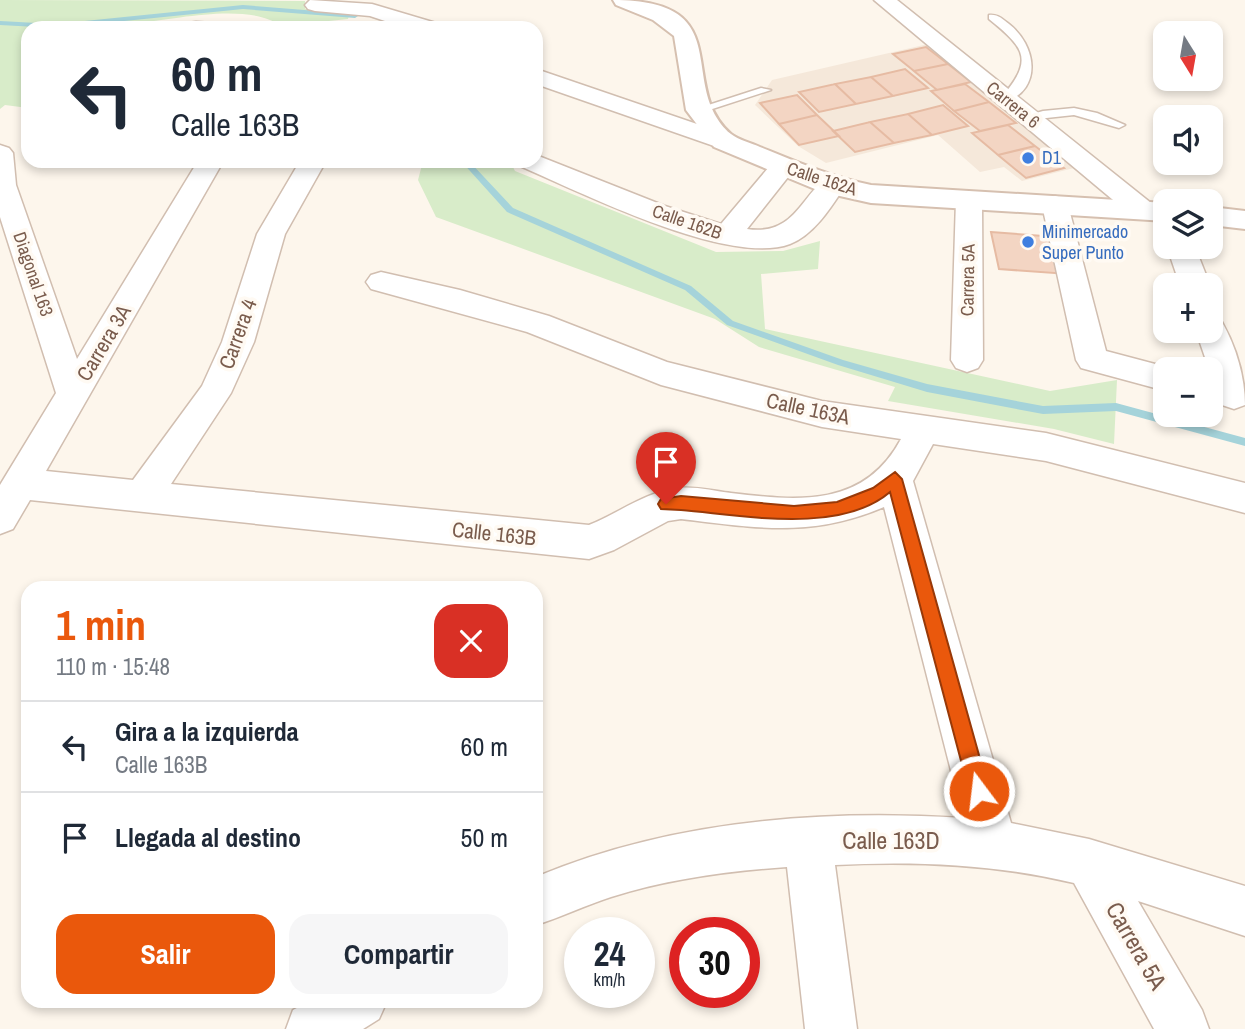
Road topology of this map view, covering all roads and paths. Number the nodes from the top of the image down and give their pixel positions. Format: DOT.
graph roads {
  1 [pos="624,0"];
  2 [pos="884,0"];
  3 [pos="315,5"];
  4 [pos="993,17"];
  5 [pos="372,19"];
  6 [pos="543,78"];
  7 [pos="765,90"];
  8 [pos="1006,99"];
  9 [pos="699,110"];
  10 [pos="1028,117"];
  11 [pos="1119,125"];
  12 [pos="723,141"];
  13 [pos="0,153"];
  14 [pos="543,167"];
  15 [pos="783,167"];
  16 [pos="206,168"];
  17 [pos="309,168"];
  18 [pos="832,186"];
  19 [pos="969,200"];
  20 [pos="1055,205"];
  21 [pos="1153,210"];
  22 [pos="1223,217"];
  23 [pos="1245,220"];
  24 [pos="726,236"];
  25 [pos="381,282"];
  26 [pos="1215,343"];
  27 [pos="967,360"];
  28 [pos="1153,376"];
  29 [pos="74,394"];
  30 [pos="1230,395"];
  31 [pos="923,430"];
  32 [pos="895,479"];
  33 [pos="20,484"];
  34 [pos="142,496"];
  35 [pos="1245,498"];
  36 [pos="0,518"];
  37 [pos="808,841"];
  38 [pos="993,844"];
  39 [pos="1089,863"];
  40 [pos="543,898"];
  41 [pos="1245,911"];
  42 [pos="349,1008"];
  43 [pos="312,1029"];
  44 [pos="831,1029"];
  45 [pos="1183,1029"];
  1 -- 9 [label="street"];
  2 -- 8 [label="street, Carrera 6"];
  3 -- 5 [label="street"];
  4 -- 8 [label="lane"];
  6 -- 12 [label="street, Calle 162A"];
  7 -- 9 [label="lane"];
  8 -- 10 [label="street, Carrera 6"];
  9 -- 12 [label="street"];
  10 -- 11 [label="lane"];
  10 -- 21 [label="street, Carrera 6"];
  12 -- 15 [label="street, Calle 162A"];
  13 -- 29 [label="street, Diagonal 163"];
  14 -- 24 [label="street, Calle 162B"];
  15 -- 18 [label="street, Calle 162A"];
  15 -- 24 [label="street"];
  16 -- 29 [label="street, Carrera 3A"];
  17 -- 34 [label="street, Carrera 4"];
  18 -- 19 [label="street, Calle 162A"];
  18 -- 24 [label="street, Calle 162B"];
  19 -- 20 [label="street, Calle 162A"];
  19 -- 27 [label="street, Carrera 5A"];
  20 -- 21 [label="street, Calle 162A"];
  20 -- 28 [label="street"];
  22 -- 23 [label="street"];
  25 -- 31 [label="street, Calle 163A"];
  26 -- 30 [label="street"];
  29 -- 33 [label="street, Carrera 3A"];
  31 -- 32 [label="street, Calle 163B"];
  31 -- 35 [label="street, Calle 163A"];
  32 -- 34 [label="street, Calle 163B"];
  32 -- 38 [label="street"];
  33 -- 34 [label="street, Calle 163B"];
  33 -- 36 [label="street, Carrera 3A"];
  37 -- 38 [label="street, Calle 163D"];
  37 -- 40 [label="street, Calle 163D"];
  37 -- 44 [label="street"];
  38 -- 39 [label="street, Calle 163D"];
  39 -- 41 [label="street, Calle 163D"];
  39 -- 45 [label="street, Carrera 5A"];
  42 -- 43 [label="street"];
}
